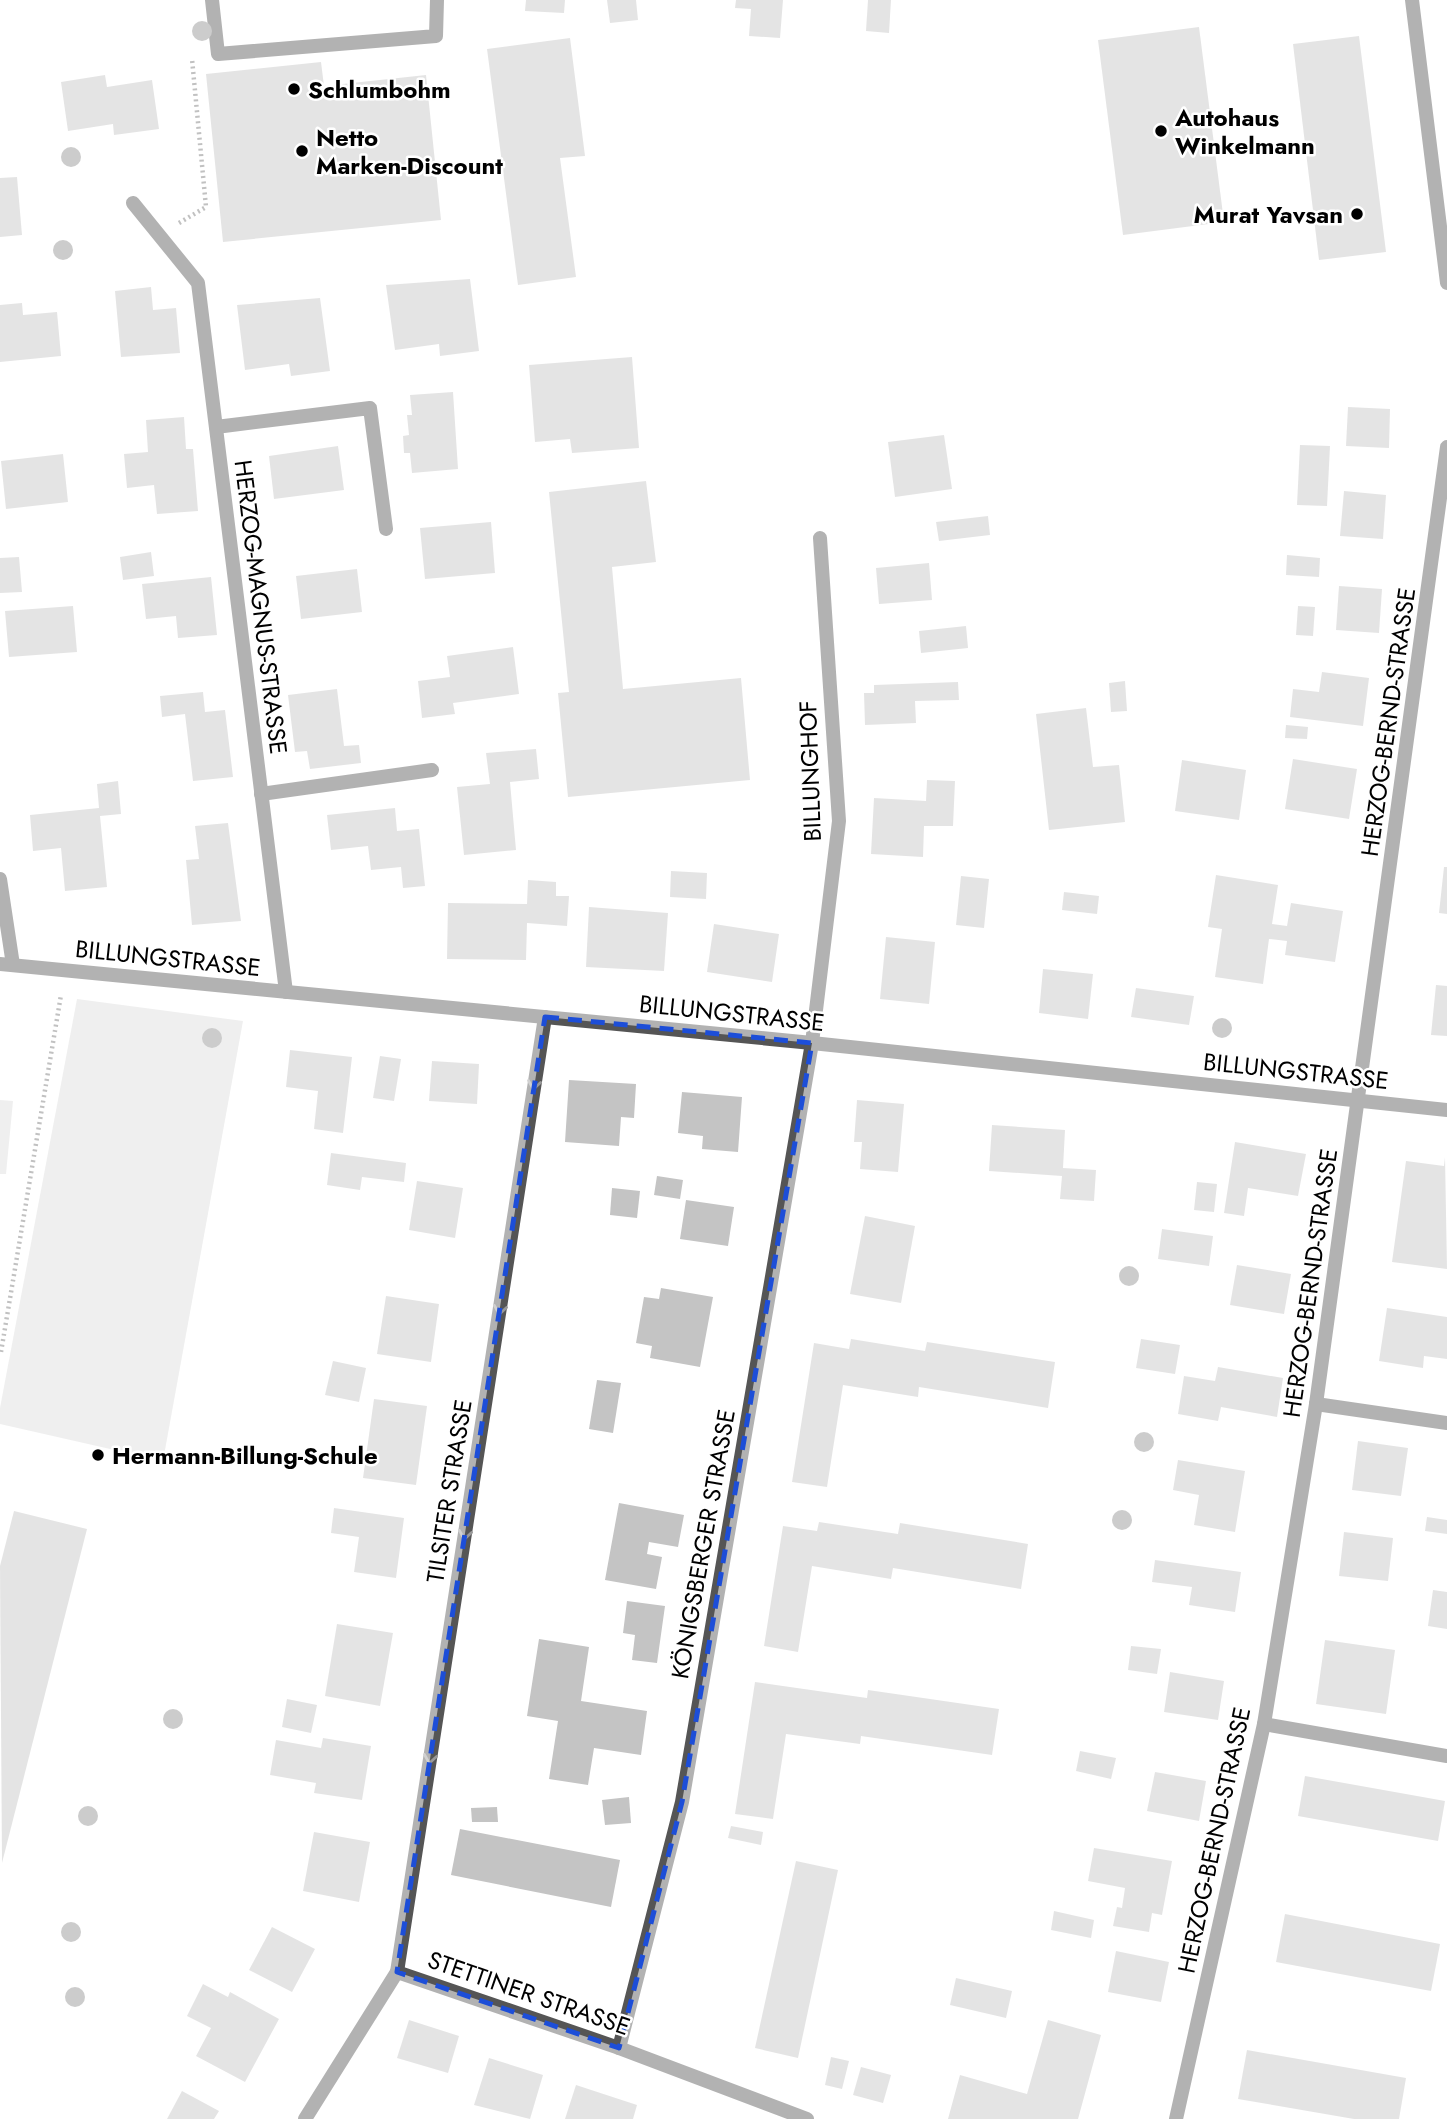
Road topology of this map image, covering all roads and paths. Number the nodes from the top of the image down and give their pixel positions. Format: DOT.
graph roads {
  1 [pos="212,0"];
  2 [pos="437,0"];
  3 [pos="1412,0"];
  4 [pos="218,54"];
  5 [pos="133,203"];
  6 [pos="159,235"];
  7 [pos="1447,283"];
  8 [pos="216,426"];
  9 [pos="1447,447"];
  10 [pos="386,529"];
  11 [pos="820,538"];
  12 [pos="432,770"];
  13 [pos="261,794"];
  14 [pos="0,879"];
  15 [pos="6,965"];
  16 [pos="65,970"];
  17 [pos="286,992"];
  18 [pos="545,1017"];
  19 [pos="813,1043"];
  20 [pos="1360,1101"];
  21 [pos="1447,1110"];
  22 [pos="1,1352"];
  23 [pos="1316,1404"];
  24 [pos="1447,1423"];
  25 [pos="1264,1724"];
  26 [pos="1447,1756"];
  27 [pos="397,1972"];
  28 [pos="619,2048"];
  29 [pos="305,2119"];
  30 [pos="807,2119"];
  31 [pos="1176,2119"];
  1 -- 4 [label="street"];
  2 -- 4 [label="street"];
  3 -- 7 [label="street"];
  4 -- 6 [label="path"];
  5 -- 6 [label="street, HERZOG-MAGNUS-STRASSE"];
  6 -- 8 [label="street, HERZOG-MAGNUS-STRASSE"];
  8 -- 10 [label="street, HERZOG-MAGNUS-STRASSE"];
  8 -- 13 [label="street, HERZOG-MAGNUS-STRASSE"];
  9 -- 20 [label="street, HERZOG-BERND-STRASSE"];
  11 -- 19 [label="street, BILLUNGHOF"];
  12 -- 13 [label="street, HERZOG-MAGNUS-STRASSE"];
  13 -- 17 [label="street, HERZOG-MAGNUS-STRASSE"];
  14 -- 15 [label="street, BILLUNGSTRASSE"];
  15 -- 16 [label="street, BILLUNGSTRASSE"];
  16 -- 17 [label="street, BILLUNGSTRASSE"];
  16 -- 22 [label="path"];
  17 -- 18 [label="street, BILLUNGSTRASSE"];
  18 -- 19 [label="street, BILLUNGSTRASSE"];
  18 -- 27 [label="street, TILSITER STRASSE, one-way"];
  19 -- 20 [label="street, BILLUNGSTRASSE"];
  19 -- 28 [label="street, KÖNIGSBERGER STRASSE"];
  20 -- 21 [label="street, BILLUNGSTRASSE"];
  20 -- 23 [label="street, HERZOG-BERND-STRASSE"];
  23 -- 24 [label="street"];
  23 -- 25 [label="street, HERZOG-BERND-STRASSE"];
  25 -- 26 [label="street"];
  25 -- 31 [label="street, HERZOG-BERND-STRASSE"];
  27 -- 28 [label="street, STETTINER STRASSE"];
  27 -- 29 [label="street, STETTINER STRASSE"];
  28 -- 30 [label="street, STETTINER STRASSE"];
}
